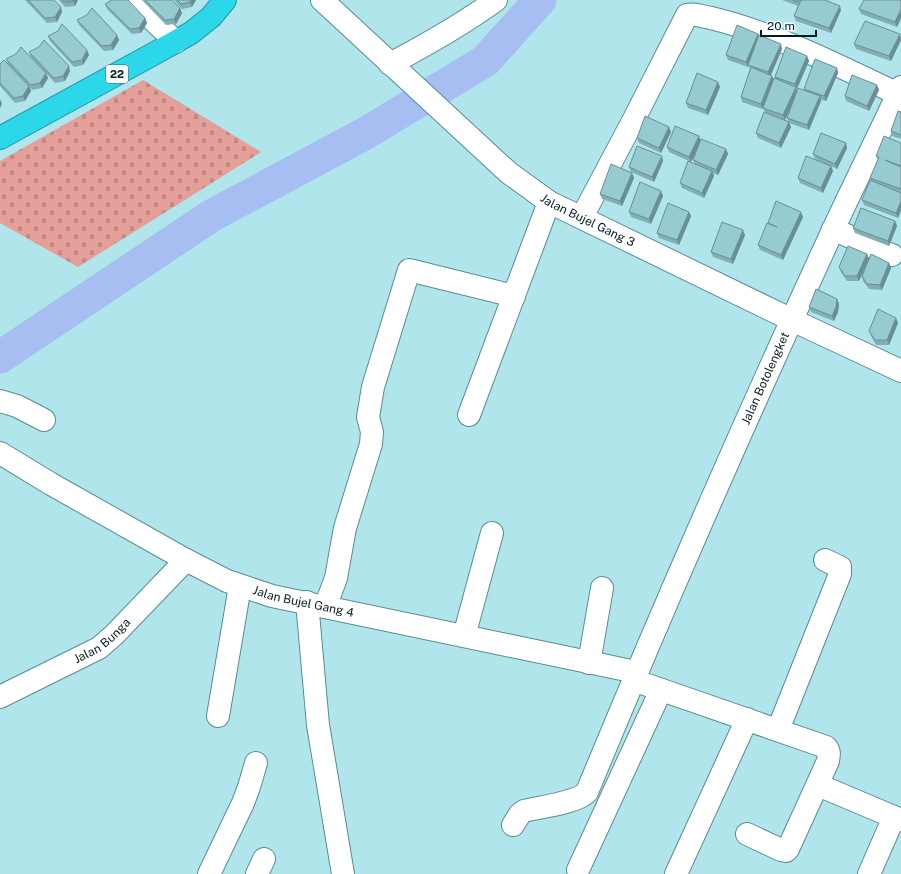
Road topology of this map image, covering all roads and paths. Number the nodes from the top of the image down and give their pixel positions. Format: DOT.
graph roads {
  1 [pos="132,0"];
  2 [pos="225,0"];
  3 [pos="322,0"];
  4 [pos="496,0"];
  5 [pos="176,42"];
  6 [pos="394,68"];
  7 [pos="899,90"];
  8 [pos="0,138"];
  9 [pos="549,202"];
  10 [pos="582,217"];
  11 [pos="833,229"];
  12 [pos="892,255"];
  13 [pos="514,296"];
  14 [pos="792,320"];
  15 [pos="901,371"];
  16 [pos="0,401"];
  17 [pos="469,415"];
  18 [pos="44,420"];
  19 [pos="0,453"];
  20 [pos="492,533"];
  21 [pos="186,560"];
  22 [pos="825,560"];
  23 [pos="240,586"];
  24 [pos="602,588"];
  25 [pos="299,601"];
  26 [pos="464,636"];
  27 [pos="589,663"];
  28 [pos="635,676"];
  29 [pos="661,690"];
  30 [pos="0,696"];
  31 [pos="218,716"];
  32 [pos="747,719"];
  33 [pos="778,730"];
  34 [pos="256,763"];
  35 [pos="818,785"];
  36 [pos="898,819"];
  37 [pos="513,825"];
  38 [pos="747,834"];
  39 [pos="578,870"];
  40 [pos="209,874"];
  41 [pos="343,874"];
  42 [pos="676,874"];
  43 [pos="869,874"];
  1 -- 5 [label="street"];
  2 -- 5 [label="highway, 22"];
  3 -- 6 [label="street, Jalan Bujel Gang 3"];
  4 -- 6 [label="street"];
  5 -- 8 [label="highway, 22"];
  6 -- 9 [label="street, Jalan Bujel Gang 3"];
  7 -- 10 [label="street"];
  7 -- 11 [label="street, Jalan Botolengket"];
  9 -- 10 [label="street, Jalan Bujel Gang 3"];
  9 -- 13 [label="street"];
  10 -- 14 [label="street, Jalan Bujel Gang 3"];
  11 -- 12 [label="street"];
  11 -- 14 [label="street, Jalan Botolengket"];
  13 -- 17 [label="street"];
  13 -- 25 [label="street"];
  14 -- 15 [label="street, Jalan Bujel Gang 3"];
  14 -- 28 [label="street, Jalan Botolengket"];
  16 -- 18 [label="street"];
  19 -- 21 [label="street, Jalan Bujel Gang 4"];
  20 -- 26 [label="street"];
  21 -- 23 [label="street, Jalan Bujel Gang 4"];
  21 -- 30 [label="street, Jalan Bunga"];
  22 -- 33 [label="street"];
  23 -- 25 [label="street, Jalan Bujel Gang 4"];
  23 -- 31 [label="street"];
  24 -- 27 [label="street"];
  25 -- 26 [label="street, Jalan Bujel Gang 4"];
  25 -- 41 [label="street"];
  26 -- 27 [label="street, Jalan Bujel Gang 4"];
  27 -- 28 [label="street, Jalan Bujel Gang 4"];
  28 -- 29 [label="street, Jalan Bujel Gang 4"];
  28 -- 37 [label="street, Jalan Botolengket"];
  29 -- 32 [label="street, Jalan Bujel Gang 4"];
  29 -- 39 [label="street"];
  32 -- 33 [label="street, Jalan Bujel Gang 4"];
  32 -- 42 [label="street"];
  33 -- 35 [label="street, Jalan Bujel Gang 4"];
  34 -- 40 [label="street"];
  35 -- 36 [label="street"];
  35 -- 38 [label="street"];
  36 -- 43 [label="street"];
}
